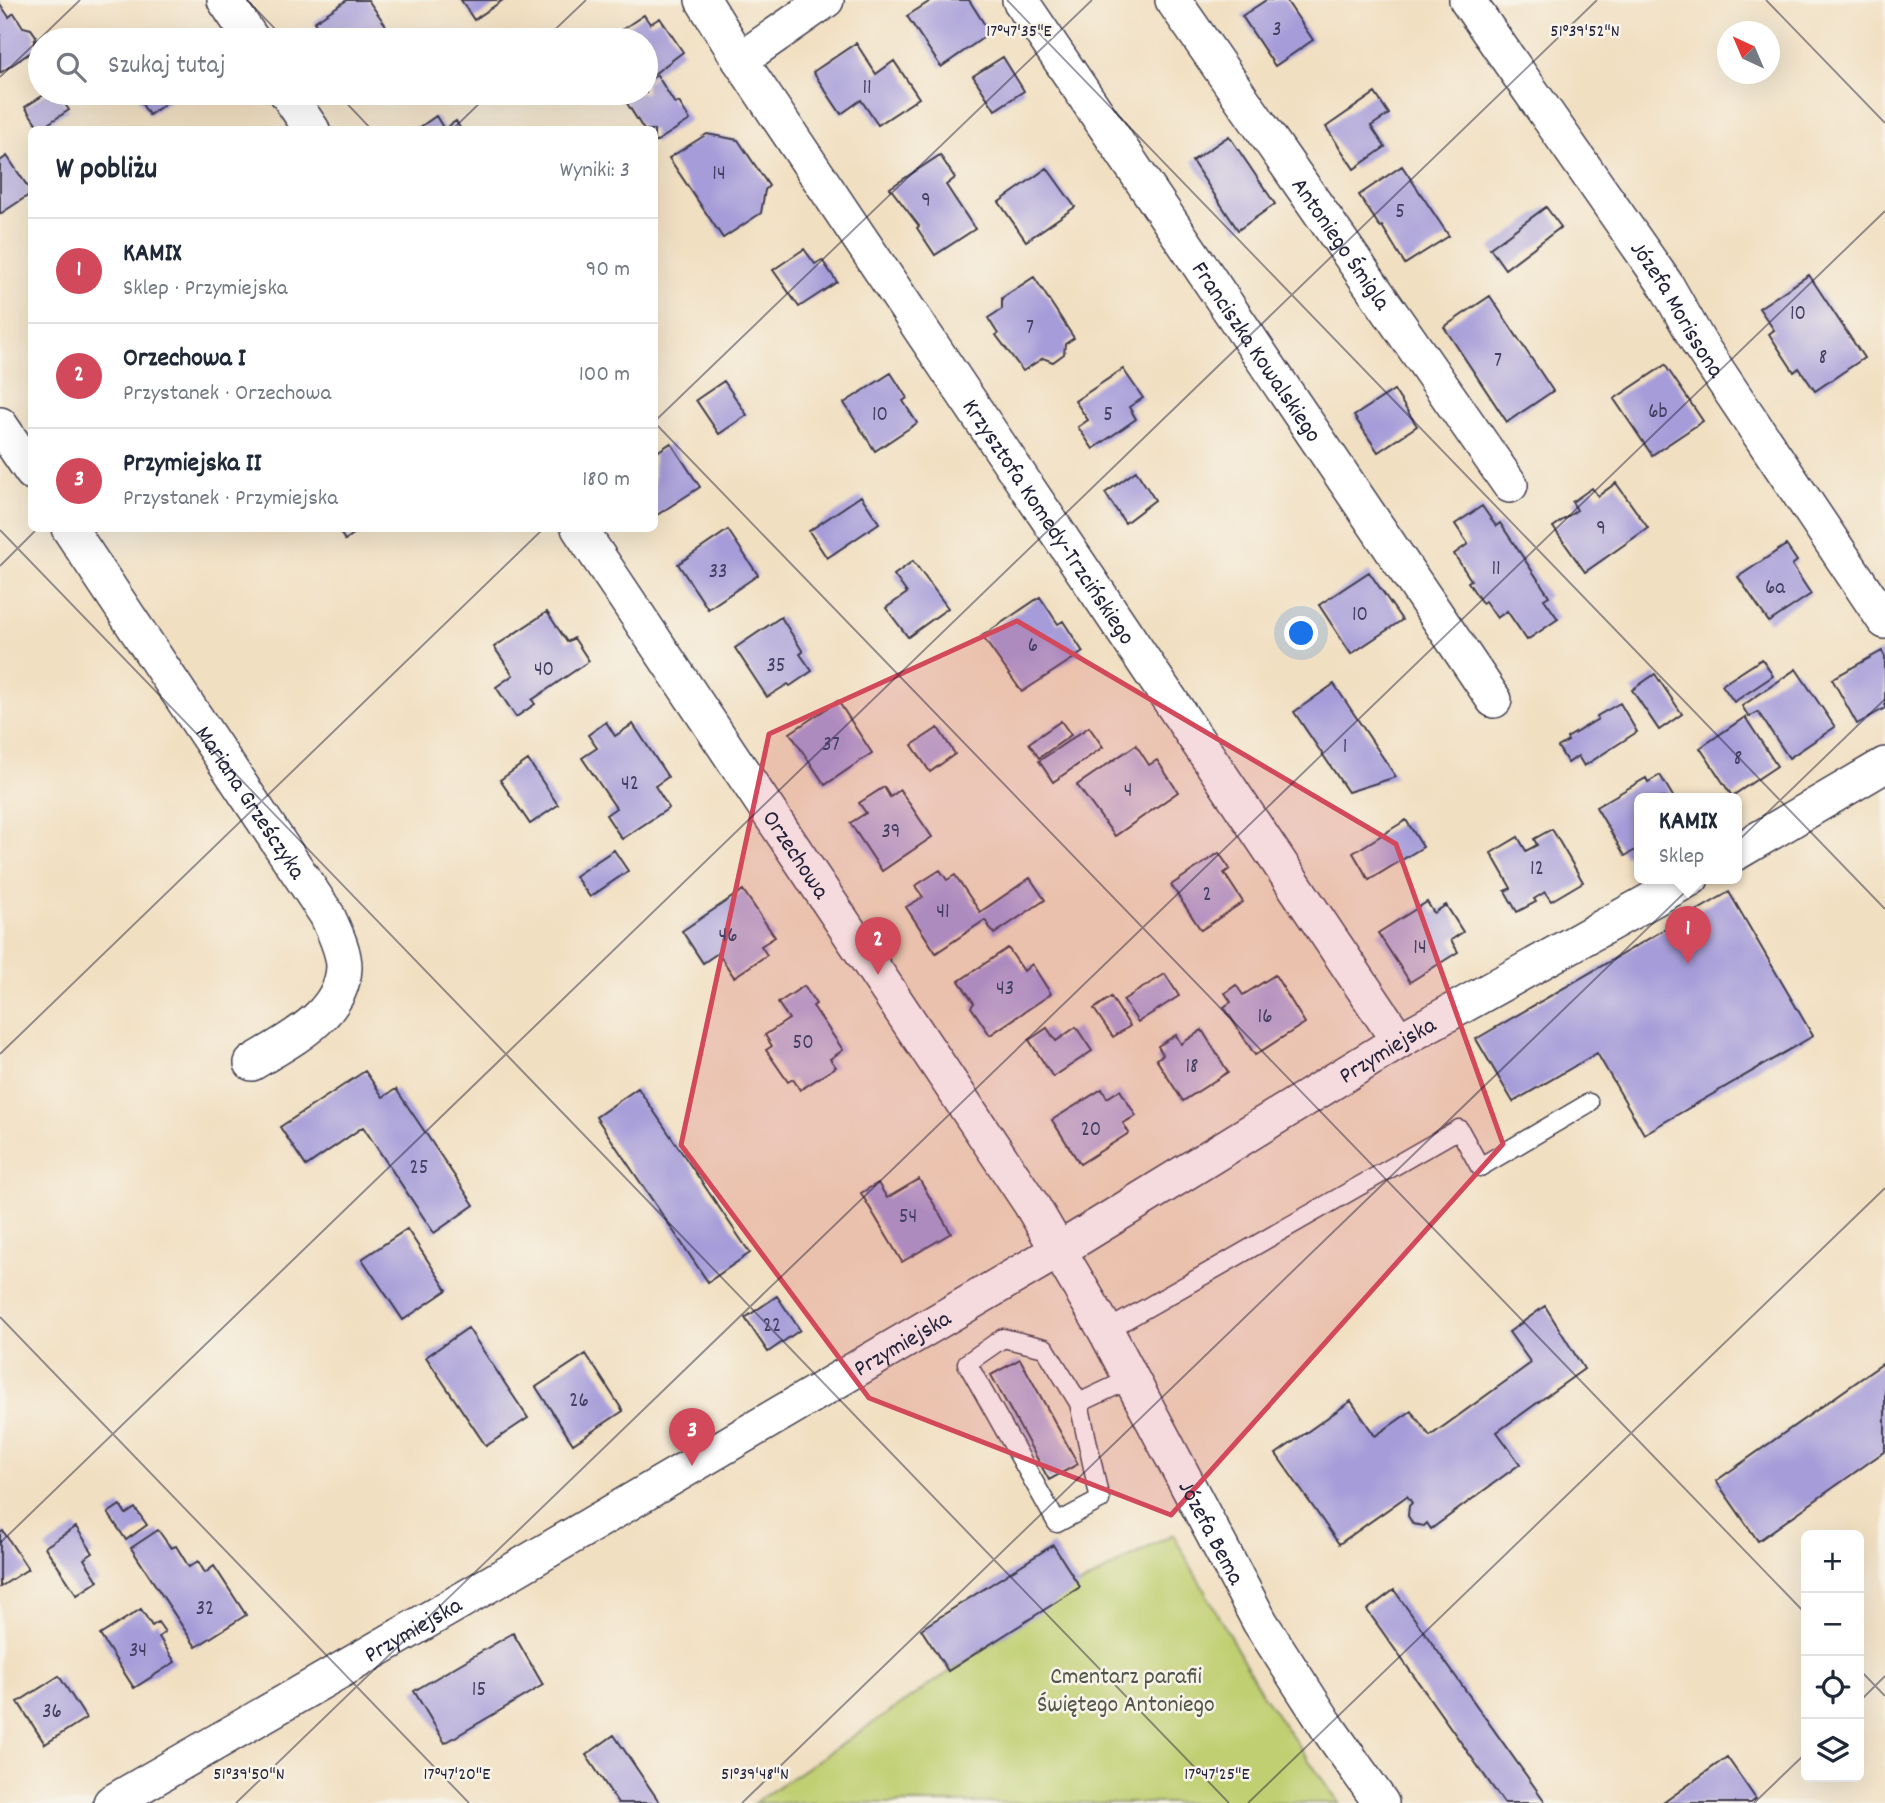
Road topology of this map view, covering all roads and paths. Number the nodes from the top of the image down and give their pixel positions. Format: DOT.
graph roads {
  1 [pos="225,0"];
  2 [pos="703,0"];
  3 [pos="826,0"];
  4 [pos="1020,0"];
  5 [pos="1173,0"];
  6 [pos="1467,0"];
  7 [pos="244,28"];
  8 [pos="740,60"];
  9 [pos="295,105"];
  10 [pos="309,126"];
  11 [pos="0,425"];
  12 [pos="28,466"];
  13 [pos="1510,485"];
  14 [pos="72,532"];
  15 [pos="582,532"];
  16 [pos="1885,621"];
  17 [pos="1494,700"];
  18 [pos="1885,765"];
  19 [pos="1742,849"];
  20 [pos="1680,884"];
  21 [pos="1399,1041"];
  22 [pos="252,1063"];
  23 [pos="1589,1103"];
  24 [pos="1059,1250"];
  25 [pos="1106,1331"];
  26 [pos="1132,1378"];
  27 [pos="1079,1403"];
  28 [pos="111,1803"];
  29 [pos="1381,1803"];
  1 -- 7 [label="street"];
  2 -- 8 [label="street, Krzysztofa Komedy-Trzcińskiego"];
  3 -- 8 [label="street"];
  4 -- 17 [label="street, Franciszka Kowalskiego"];
  5 -- 13 [label="street, Antoniego Śmigla"];
  6 -- 16 [label="street, Józefa Morissona"];
  8 -- 21 [label="street, Krzysztofa Komedy-Trzcińskiego"];
  9 -- 10 [label="street"];
  11 -- 12 [label="street"];
  14 -- 22 [label="street, Mariana Grześczyka"];
  15 -- 24 [label="street, Orzechowa"];
  18 -- 19 [label="street"];
  20 -- 21 [label="street, Przymiejska"];
  21 -- 24 [label="street, Przymiejska"];
  23 -- 25 [label="lane"];
  24 -- 25 [label="street, Józefa Bema"];
  24 -- 28 [label="street, Przymiejska"];
  25 -- 26 [label="street, Józefa Bema"];
  26 -- 27 [label="lane"];
  26 -- 29 [label="street, Józefa Bema"];
  27 -- 27 [label="lane"];
}
